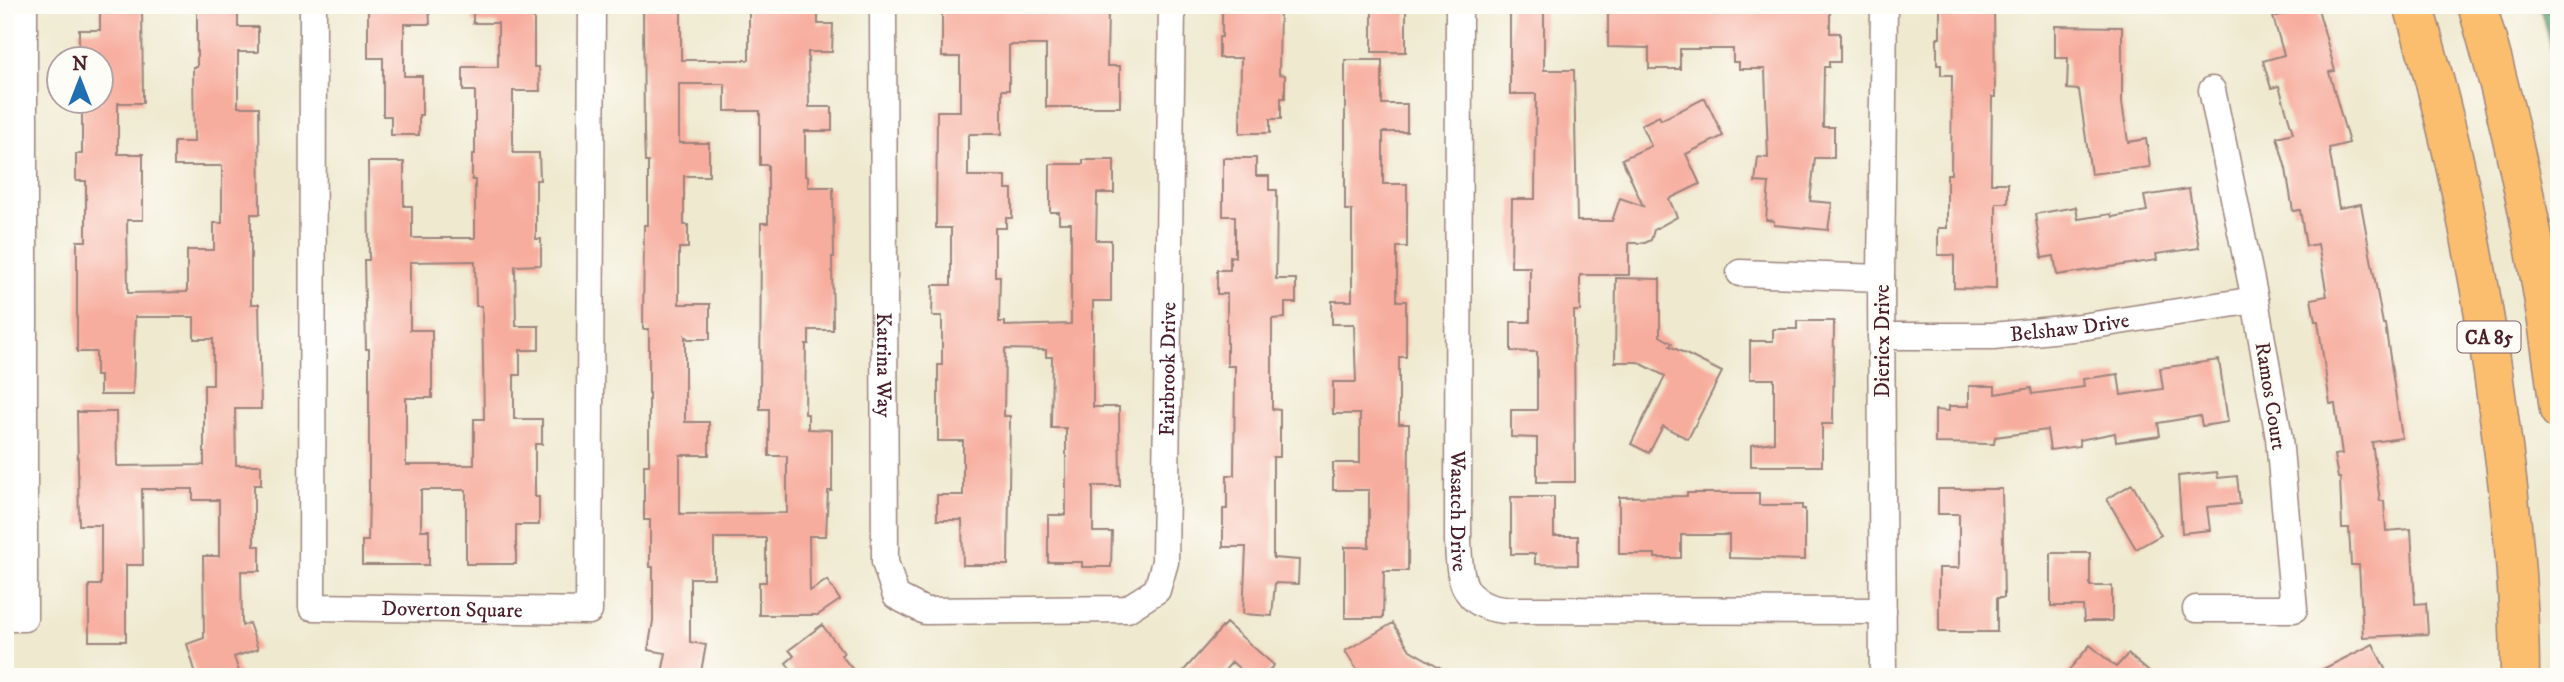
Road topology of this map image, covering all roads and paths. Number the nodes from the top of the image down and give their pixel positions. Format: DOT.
graph roads {
  1 [pos="24,5"];
  2 [pos="313,5"];
  3 [pos="592,5"];
  4 [pos="883,5"];
  5 [pos="1172,5"];
  6 [pos="1459,5"];
  7 [pos="1884,5"];
  8 [pos="2413,5"];
  9 [pos="2477,5"];
  10 [pos="2213,90"];
  11 [pos="1740,273"];
  12 [pos="1881,278"];
  13 [pos="2255,300"];
  14 [pos="1881,336"];
  15 [pos="2559,410"];
  16 [pos="2196,609"];
  17 [pos="1021,611"];
  18 [pos="1883,611"];
  19 [pos="5,618"];
  20 [pos="1883,677"];
  21 [pos="2520,677"];
  1 -- 19 [label="street"];
  2 -- 3 [label="street, Doverton Square"];
  4 -- 17 [label="street, Katrina Way"];
  5 -- 17 [label="street, Fairbrook Drive"];
  6 -- 18 [label="street, Wasatch Drive"];
  7 -- 12 [label="street, Diericx Drive"];
  8 -- 21 [label="highway, CA 85"];
  9 -- 15 [label="highway, CA 85"];
  10 -- 13 [label="street, Ramos Court"];
  11 -- 12 [label="street"];
  12 -- 14 [label="street, Diericx Drive"];
  13 -- 14 [label="street, Belshaw Drive"];
  13 -- 16 [label="street, Ramos Court"];
  14 -- 18 [label="street, Diericx Drive"];
  18 -- 20 [label="street, Diericx Drive"];
}
